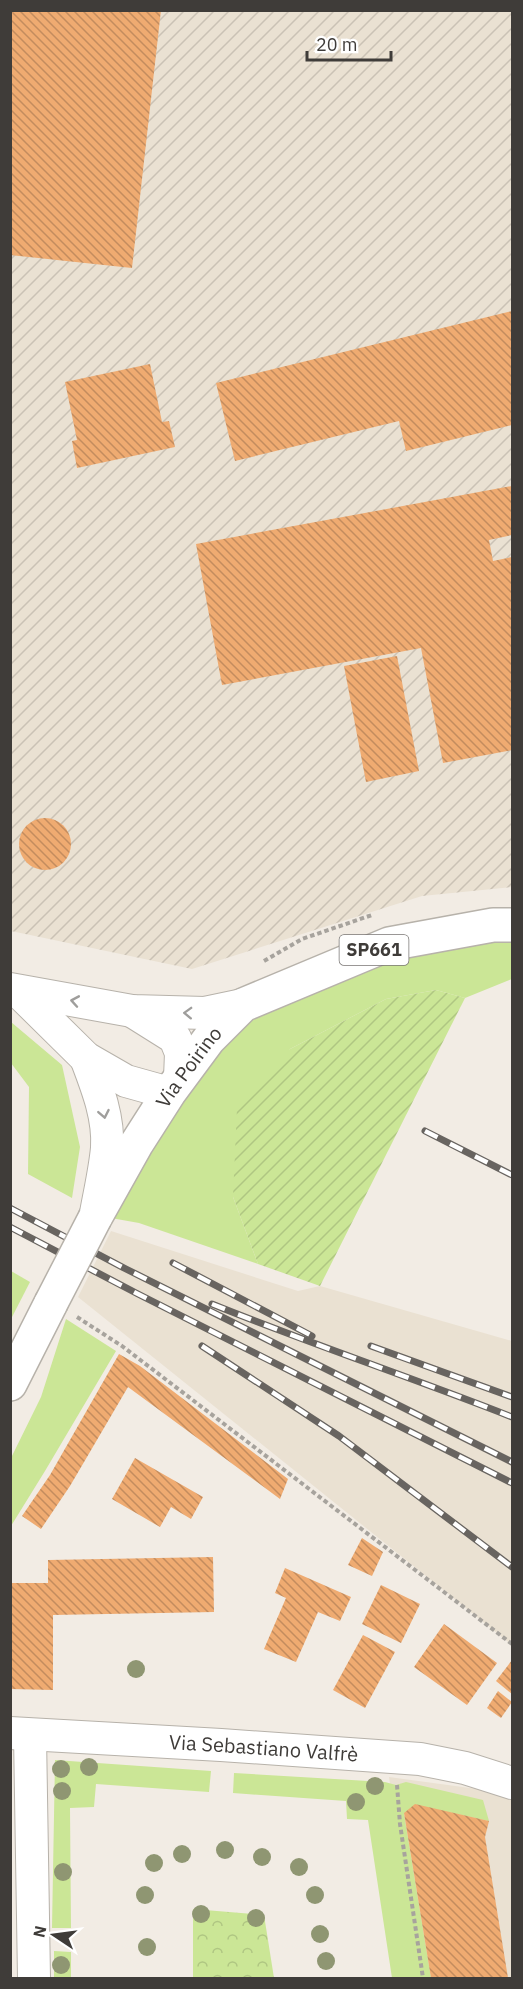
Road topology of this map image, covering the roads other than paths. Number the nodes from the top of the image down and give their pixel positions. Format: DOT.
graph roads {
  1 [pos="513,925"];
  2 [pos="14,990"];
  3 [pos="243,1005"];
  4 [pos="132,1011"];
  5 [pos="87,1058"];
  6 [pos="174,1086"];
  7 [pos="95,1218"];
  8 [pos="10,1384"];
  9 [pos="20,1734"];
  10 [pos="513,1783"];
  11 [pos="34,1978"];
  1 -- 3 [label="main road, Via Poirino / SP661"];
  4 -- 2 [label="street, one-way"];
  2 -- 5 [label="street"];
  3 -- 4 [label="street, one-way"];
  3 -- 6 [label="main road, Via Poirino / SP661"];
  4 -- 6 [label="street"];
  5 -- 6 [label="street"];
  5 -- 7 [label="street, one-way"];
  6 -- 7 [label="main road, Via Poirino / SP661"];
  7 -- 8 [label="main road, Via Poirino / SP661, bridge"];
  9 -- 10 [label="street, Via Sebastiano Valfrè"];
  9 -- 11 [label="street"];
}
